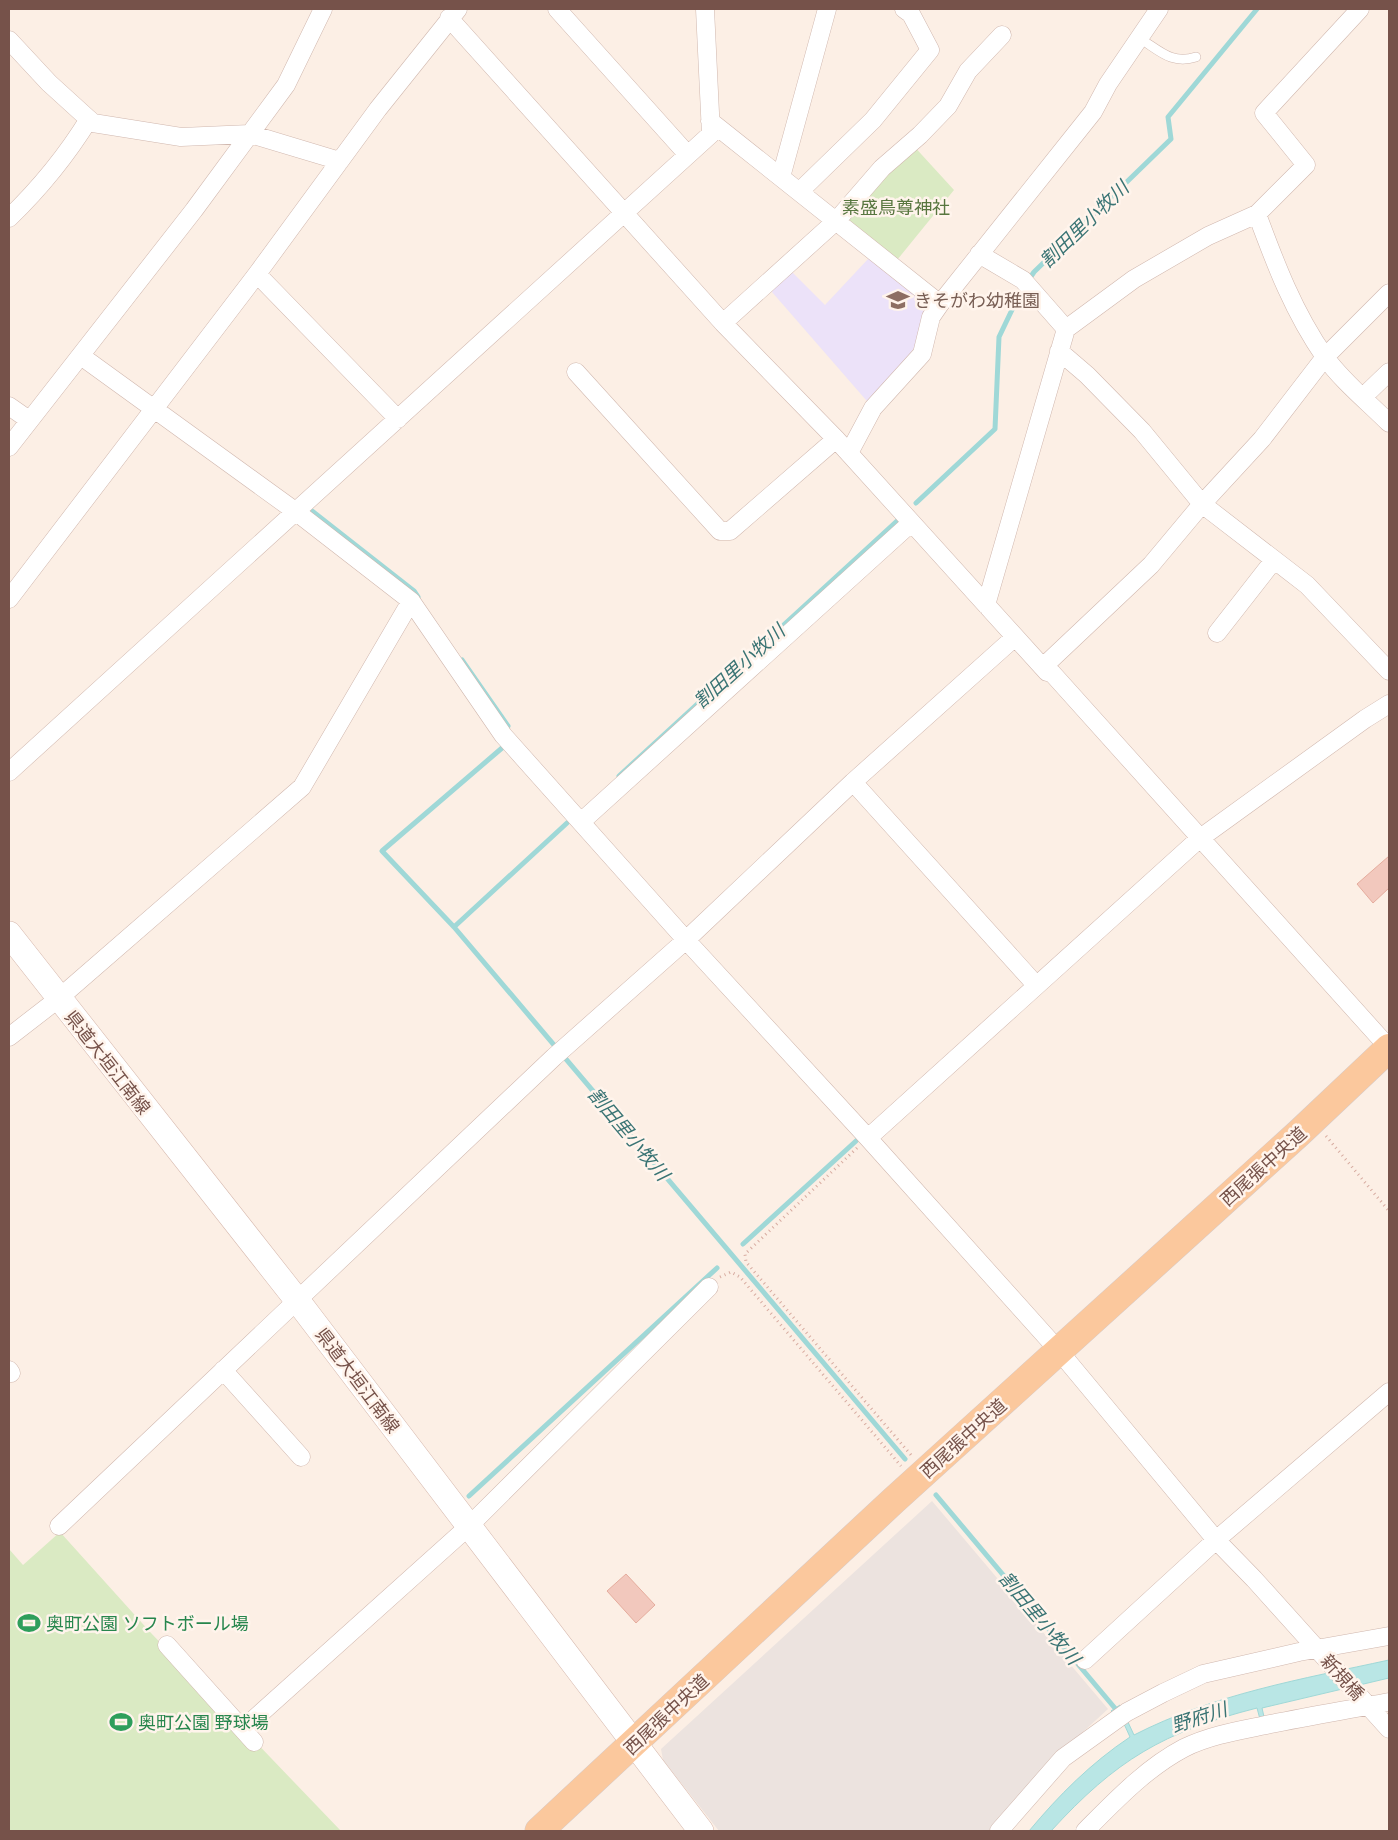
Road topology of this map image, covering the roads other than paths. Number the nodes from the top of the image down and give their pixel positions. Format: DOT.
graph roads {
  1 [pos="323,9"];
  2 [pos="557,9"];
  3 [pos="705,9"];
  4 [pos="827,9"];
  5 [pos="904,9"];
  6 [pos="1159,9"];
  7 [pos="1360,9"];
  8 [pos="454,14"];
  9 [pos="1002,35"];
  10 [pos="1139,38"];
  11 [pos="9,40"];
  12 [pos="1196,57"];
  13 [pos="89,119"];
  14 [pos="710,121"];
  15 [pos="250,134"];
  16 [pos="688,155"];
  17 [pos="340,160"];
  18 [pos="782,177"];
  19 [pos="800,191"];
  20 [pos="625,213"];
  21 [pos="1257,214"];
  22 [pos="9,218"];
  23 [pos="837,220"];
  24 [pos="978,254"];
  25 [pos="258,274"];
  26 [pos="1389,293"];
  27 [pos="940,304"];
  28 [pos="723,323"];
  29 [pos="1066,329"];
  30 [pos="1059,351"];
  31 [pos="81,356"];
  32 [pos="1325,357"];
  33 [pos="576,372"];
  34 [pos="1389,372"];
  35 [pos="1363,397"];
  36 [pos="9,406"];
  37 [pos="154,410"];
  38 [pos="398,418"];
  39 [pos="29,420"];
  40 [pos="1389,423"];
  41 [pos="836,439"];
  42 [pos="9,447"];
  43 [pos="849,453"];
  44 [pos="1202,504"];
  45 [pos="295,511"];
  46 [pos="911,523"];
  47 [pos="1274,560"];
  48 [pos="9,599"];
  49 [pos="411,601"];
  50 [pos="986,605"];
  51 [pos="1217,633"];
  52 [pos="1015,637"];
  53 [pos="1043,667"];
  54 [pos="1389,671"];
  55 [pos="1389,704"];
  56 [pos="9,772"];
  57 [pos="853,782"];
  58 [pos="582,822"];
  59 [pos="1199,840"];
  60 [pos="9,934"];
  61 [pos="686,940"];
  62 [pos="1036,985"];
  63 [pos="58,999"];
  64 [pos="9,1037"];
  65 [pos="1389,1048"];
  66 [pos="868,1138"];
  67 [pos="709,1287"];
  68 [pos="297,1300"];
  69 [pos="1058,1351"];
  70 [pos="223,1370"];
  71 [pos="1389,1392"];
  72 [pos="301,1457"];
  73 [pos="59,1526"];
  74 [pos="468,1527"];
  75 [pos="1216,1540"];
  76 [pos="1389,1636"];
  77 [pos="167,1645"];
  78 [pos="1317,1649"];
  79 [pos="1085,1660"];
  80 [pos="1389,1702"];
  81 [pos="1368,1706"];
  82 [pos="1389,1729"];
  83 [pos="634,1745"];
  84 [pos="539,1831"];
  85 [pos="701,1831"];
  86 [pos="999,1831"];
  87 [pos="1085,1831"];
  1 -- 15 [label="street"];
  2 -- 16 [label="street"];
  3 -- 14 [label="street"];
  4 -- 18 [label="street"];
  5 -- 19 [label="street"];
  6 -- 10 [label="street"];
  7 -- 21 [label="street"];
  8 -- 17 [label="street"];
  8 -- 20 [label="street"];
  9 -- 23 [label="street"];
  10 -- 12 [label="lane"];
  10 -- 24 [label="street"];
  11 -- 13 [label="street"];
  13 -- 15 [label="street"];
  13 -- 22 [label="street"];
  14 -- 16 [label="street"];
  14 -- 18 [label="street"];
  15 -- 17 [label="street"];
  15 -- 31 [label="street"];
  16 -- 20 [label="street"];
  17 -- 25 [label="street"];
  18 -- 19 [label="street"];
  19 -- 23 [label="street"];
  20 -- 28 [label="street"];
  20 -- 38 [label="street"];
  21 -- 29 [label="street"];
  21 -- 32 [label="street"];
  23 -- 27 [label="street"];
  23 -- 28 [label="street"];
  24 -- 27 [label="street"];
  24 -- 29 [label="street"];
  25 -- 37 [label="street"];
  25 -- 38 [label="street"];
  26 -- 32 [label="street"];
  27 -- 43 [label="street"];
  28 -- 41 [label="street"];
  29 -- 30 [label="street"];
  30 -- 44 [label="street"];
  30 -- 50 [label="street"];
  31 -- 37 [label="street, 新規橋"];
  31 -- 39 [label="street"];
  32 -- 35 [label="street"];
  32 -- 44 [label="street"];
  33 -- 41 [label="street"];
  34 -- 35 [label="street"];
  35 -- 40 [label="street"];
  36 -- 39 [label="street"];
  37 -- 45 [label="street, 新規橋"];
  37 -- 48 [label="street"];
  38 -- 45 [label="street"];
  39 -- 42 [label="street"];
  41 -- 43 [label="street"];
  43 -- 46 [label="street"];
  44 -- 47 [label="street"];
  44 -- 53 [label="street"];
  45 -- 49 [label="street, 新規橋"];
  45 -- 56 [label="street"];
  46 -- 50 [label="street"];
  46 -- 58 [label="street"];
  47 -- 51 [label="street"];
  47 -- 54 [label="street"];
  49 -- 58 [label="street, 新規橋"];
  49 -- 63 [label="street"];
  50 -- 52 [label="street"];
  52 -- 53 [label="street"];
  52 -- 57 [label="street"];
  53 -- 59 [label="street"];
  55 -- 59 [label="street"];
  57 -- 61 [label="street"];
  57 -- 62 [label="street"];
  58 -- 61 [label="street, 新規橋"];
  59 -- 62 [label="street"];
  59 -- 65 [label="street"];
  60 -- 63 [label="main road, 県道大垣江南線"];
  61 -- 66 [label="street, 新規橋"];
  61 -- 68 [label="street"];
  62 -- 66 [label="street"];
  63 -- 64 [label="street"];
  63 -- 68 [label="main road, 県道大垣江南線"];
  65 -- 69 [label="main road, 西尾張中央道"];
  66 -- 69 [label="street, 新規橋"];
  67 -- 74 [label="street"];
  68 -- 70 [label="street"];
  68 -- 74 [label="main road, 県道大垣江南線"];
  69 -- 75 [label="street, 新規橋"];
  69 -- 83 [label="main road, 西尾張中央道"];
  70 -- 72 [label="street"];
  70 -- 73 [label="street"];
  71 -- 75 [label="street"];
  74 -- 77 [label="street"];
  74 -- 83 [label="main road, 県道大垣江南線"];
  75 -- 78 [label="street, 新規橋"];
  75 -- 79 [label="street"];
  76 -- 78 [label="street"];
  78 -- 81 [label="street, 新規橋"];
  78 -- 86 [label="street"];
  80 -- 81 [label="street"];
  81 -- 82 [label="street, 新規橋"];
  81 -- 87 [label="street"];
  83 -- 84 [label="main road, 西尾張中央道"];
  83 -- 85 [label="main road, 県道大垣江南線"];
}
